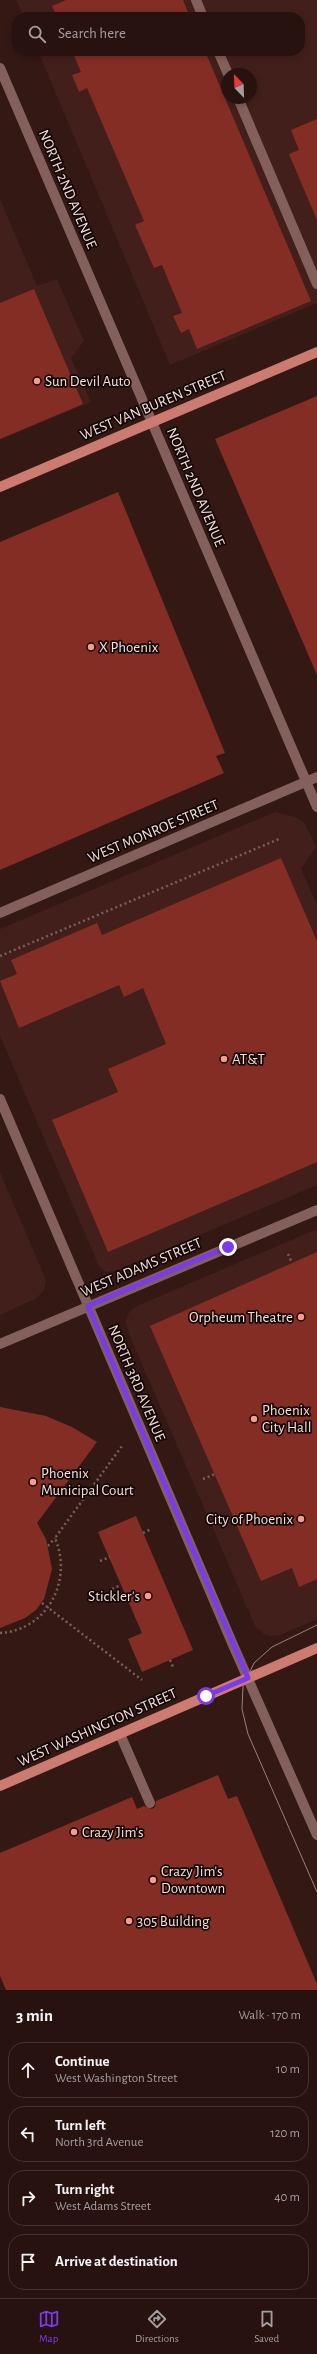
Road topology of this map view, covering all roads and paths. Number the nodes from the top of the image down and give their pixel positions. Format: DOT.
graph roads {
  1 [pos="196,0"];
  2 [pos="201,12"];
  3 [pos="220,56"];
  4 [pos="0,68"];
  5 [pos="225,68"];
  6 [pos="241,104"];
  7 [pos="317,284"];
  8 [pos="317,352"];
  9 [pos="152,422"];
  10 [pos="0,487"];
  11 [pos="317,776"];
  12 [pos="306,781"];
  13 [pos="317,807"];
  14 [pos="279,839"];
  15 [pos="0,913"];
  16 [pos="0,956"];
  17 [pos="0,1099"];
  18 [pos="317,1210"];
  19 [pos="288,1254"];
  20 [pos="292,1263"];
  21 [pos="88,1306"];
  22 [pos="0,1344"];
  23 [pos="122,1446"];
  24 [pos="215,1474"];
  25 [pos="203,1479"];
  26 [pos="151,1529"];
  27 [pos="143,1532"];
  28 [pos="55,1538"];
  29 [pos="48,1546"];
  30 [pos="110,1557"];
  31 [pos="100,1561"];
  32 [pos="122,1586"];
  33 [pos="112,1589"];
  34 [pos="42,1603"];
  35 [pos="49,1607"];
  36 [pos="0,1633"];
  37 [pos="317,1648"];
  38 [pos="170,1660"];
  39 [pos="173,1667"];
  40 [pos="248,1678"];
  41 [pos="142,1680"];
  42 [pos="120,1734"];
  43 [pos="0,1786"];
  44 [pos="150,1803"];
  45 [pos="317,1835"];
  1 -- 2 [label="street"];
  3 -- 5 [label="street"];
  4 -- 9 [label="street, NORTH 2ND AVENUE"];
  6 -- 7 [label="street"];
  8 -- 9 [label="main road, WEST VAN BUREN STREET"];
  9 -- 10 [label="main road, WEST VAN BUREN STREET"];
  9 -- 12 [label="street, NORTH 2ND AVENUE"];
  11 -- 12 [label="street, WEST MONROE STREET"];
  12 -- 13 [label="street, NORTH 2ND AVENUE"];
  12 -- 15 [label="street, WEST MONROE STREET"];
  14 -- 16 [label="path"];
  17 -- 21 [label="street, NORTH 3RD AVENUE"];
  18 -- 21 [label="street, WEST ADAMS STREET"];
  19 -- 20 [label="path"];
  21 -- 22 [label="street, WEST ADAMS STREET"];
  21 -- 40 [label="street, NORTH 3RD AVENUE"];
  23 -- 28 [label="path"];
  24 -- 25 [label="path"];
  26 -- 27 [label="path"];
  28 -- 29 [label="path"];
  28 -- 35 [label="path"];
  30 -- 31 [label="path"];
  32 -- 33 [label="path"];
  34 -- 35 [label="path"];
  35 -- 36 [label="path"];
  35 -- 41 [label="path"];
  37 -- 40 [label="main road, WEST WASHINGTON STREET"];
  38 -- 39 [label="path"];
  40 -- 42 [label="main road, WEST WASHINGTON STREET"];
  40 -- 45 [label="street, NORTH 3RD AVENUE"];
  42 -- 43 [label="main road, WEST WASHINGTON STREET"];
  42 -- 44 [label="street"];
}
